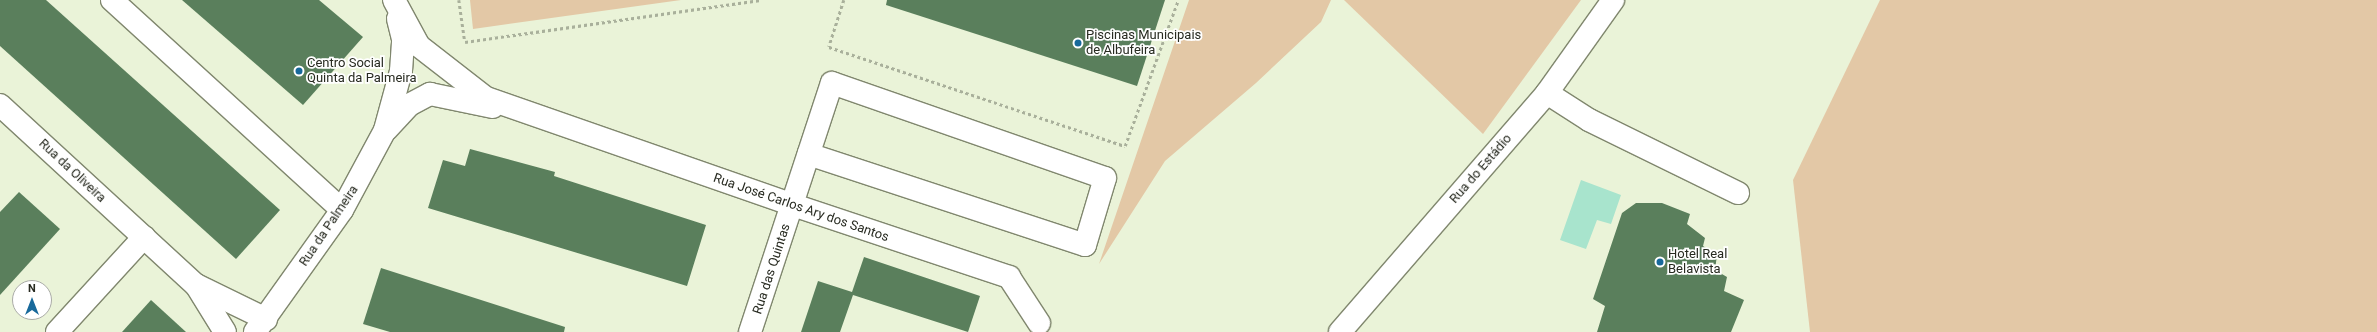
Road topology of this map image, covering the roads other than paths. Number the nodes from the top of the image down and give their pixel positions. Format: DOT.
graph roads {
  1 [pos="112,0"];
  2 [pos="394,0"];
  3 [pos="1613,0"];
  4 [pos="1547,93"];
  5 [pos="3,115"];
  6 [pos="542,119"];
  7 [pos="385,130"];
  8 [pos="809,154"];
  9 [pos="1738,193"];
  10 [pos="793,206"];
  11 [pos="342,210"];
  12 [pos="144,237"];
  13 [pos="196,285"];
  14 [pos="1039,323"];
  15 [pos="261,325"];
  16 [pos="57,332"];
  17 [pos="225,332"];
  18 [pos="750,332"];
  19 [pos="1340,332"];
  1 -- 11 [label="street"];
  2 -- 6 [label="street, Rua José Carlos Ary dos Santos"];
  2 -- 7 [label="street"];
  3 -- 4 [label="street, Rua do Estádio"];
  4 -- 9 [label="street"];
  4 -- 19 [label="street, Rua do Estádio"];
  5 -- 12 [label="street, Rua da Oliveira"];
  6 -- 7 [label="street, Rua José Carlos Ary dos Santos"];
  6 -- 10 [label="street, Rua José Carlos Ary dos Santos"];
  7 -- 11 [label="street, Rua da Palmeira"];
  8 -- 8 [label="street, Rua das Quintas"];
  8 -- 10 [label="street, Rua das Quintas"];
  10 -- 14 [label="street, Rua José Carlos Ary dos Santos"];
  10 -- 18 [label="street, Rua das Quintas"];
  11 -- 15 [label="street, Rua da Palmeira"];
  12 -- 13 [label="street, Rua da Oliveira"];
  12 -- 16 [label="street"];
  13 -- 15 [label="street, Rua da Palmeira"];
  13 -- 17 [label="street"];
}
